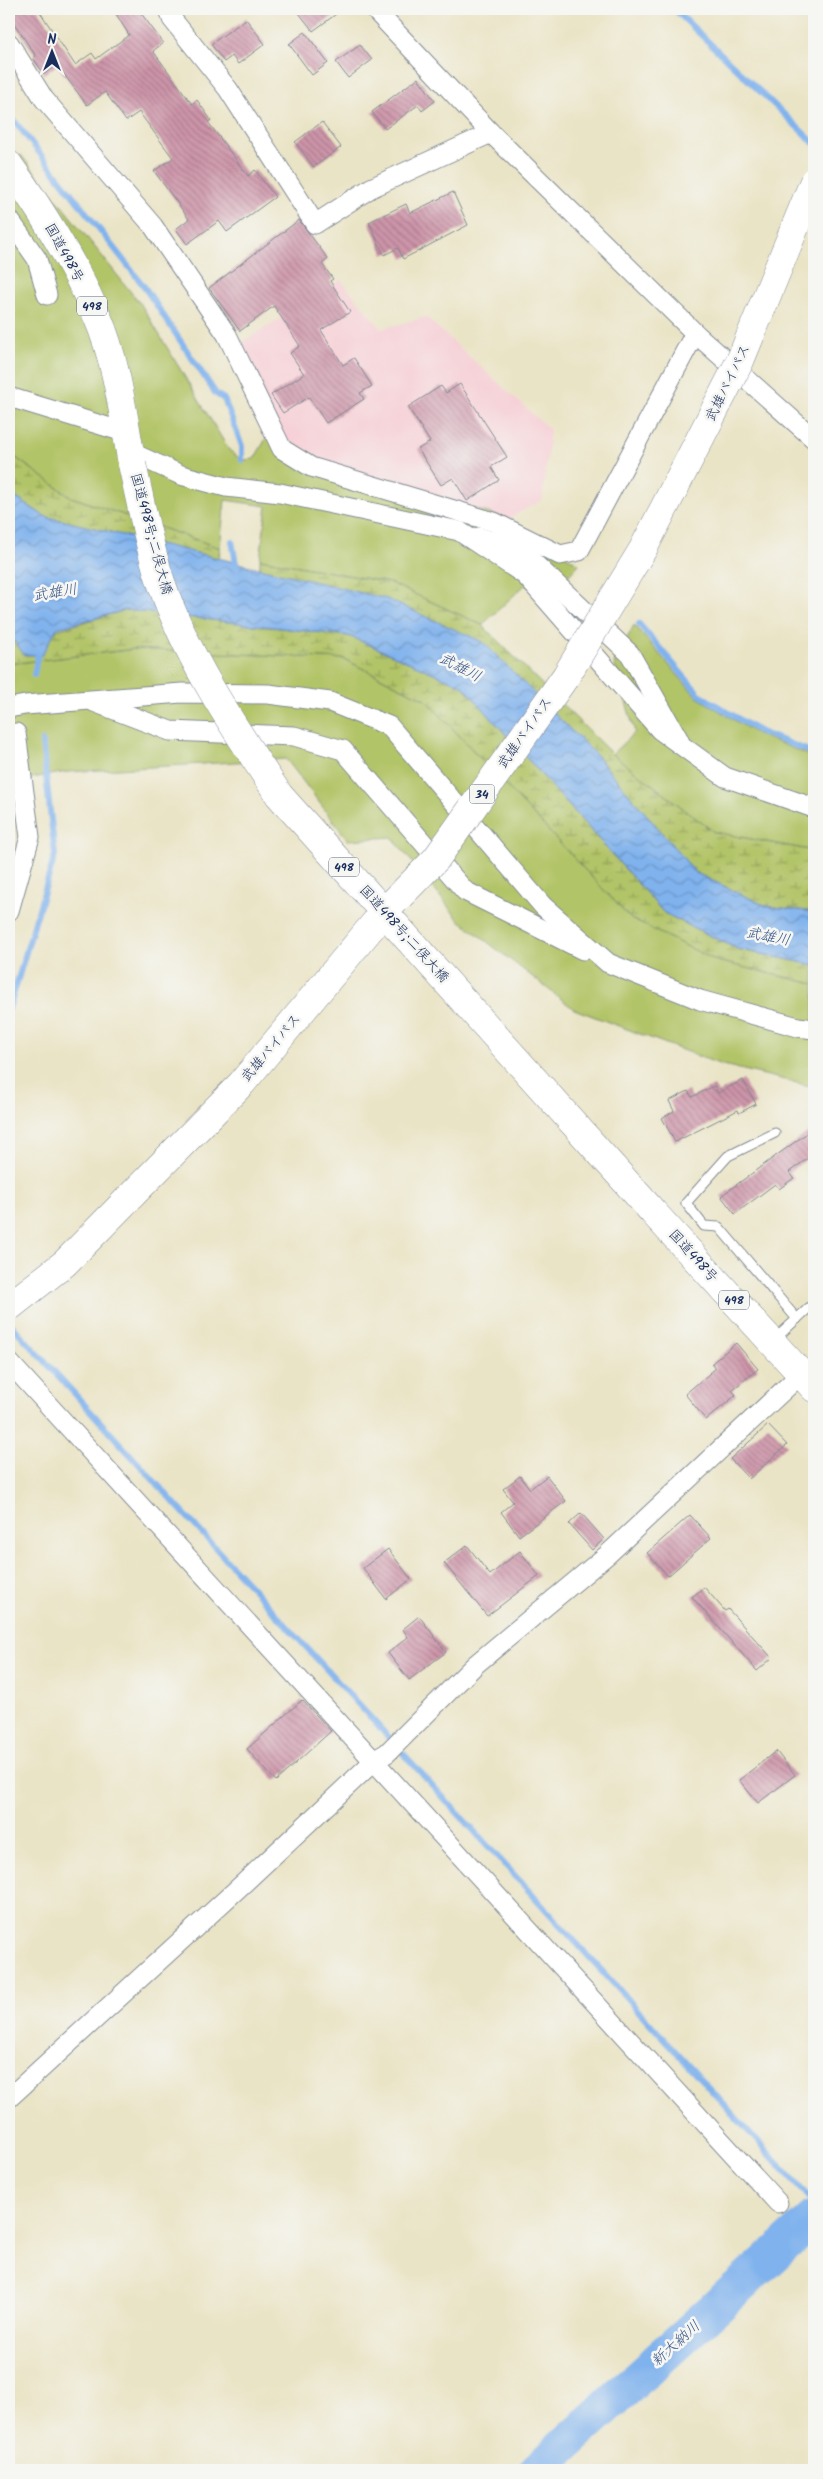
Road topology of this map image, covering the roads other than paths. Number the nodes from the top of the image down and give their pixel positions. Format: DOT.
graph roads {
  1 [pos="169,9"];
  2 [pos="374,9"];
  3 [pos="9,44"];
  4 [pos="491,133"];
  5 [pos="9,165"];
  6 [pos="814,181"];
  7 [pos="9,220"];
  8 [pos="47,295"];
  9 [pos="695,332"];
  10 [pos="9,397"];
  11 [pos="814,439"];
  12 [pos="130,450"];
  13 [pos="459,531"];
  14 [pos="526,545"];
  15 [pos="88,700"];
  16 [pos="9,708"];
  17 [pos="16,733"];
  18 [pos="683,747"];
  19 [pos="814,808"];
  20 [pos="9,911"];
  21 [pos="384,912"];
  22 [pos="608,963"];
  23 [pos="814,1029"];
  24 [pos="776,1133"];
  25 [pos="653,1212"];
  26 [pos="814,1303"];
  27 [pos="9,1307"];
  28 [pos="797,1319"];
  29 [pos="772,1342"];
  30 [pos="9,1362"];
  31 [pos="808,1381"];
  32 [pos="381,1757"];
  33 [pos="9,2098"];
  34 [pos="778,2204"];
  1 -- 4 [label="street"];
  2 -- 4 [label="street"];
  3 -- 14 [label="street"];
  4 -- 9 [label="street"];
  5 -- 12 [label="highway, 国道498号 / 498"];
  6 -- 21 [label="highway, 武雄バイパス / 34, bridge"];
  7 -- 8 [label="street"];
  9 -- 11 [label="street"];
  9 -- 14 [label="street"];
  10 -- 12 [label="street"];
  12 -- 13 [label="street"];
  12 -- 21 [label="highway, 国道498号;二俣大橋 / 498, bridge"];
  13 -- 14 [label="street"];
  13 -- 18 [label="street"];
  14 -- 18 [label="street"];
  15 -- 16 [label="street"];
  15 -- 22 [label="street"];
  15 -- 22 [label="street"];
  17 -- 20 [label="street"];
  18 -- 19 [label="street"];
  21 -- 25 [label="highway, 国道498号;二俣大橋 / 498, bridge"];
  21 -- 27 [label="highway, 武雄バイパス / 34, bridge"];
  22 -- 23 [label="street"];
  24 -- 28 [label="lane"];
  25 -- 29 [label="highway, 国道498号 / 498"];
  26 -- 28 [label="lane"];
  28 -- 29 [label="lane"];
  29 -- 31 [label="highway, 国道498号 / 498"];
  30 -- 32 [label="street"];
  31 -- 32 [label="street"];
  32 -- 33 [label="street"];
  32 -- 34 [label="street"];
}
